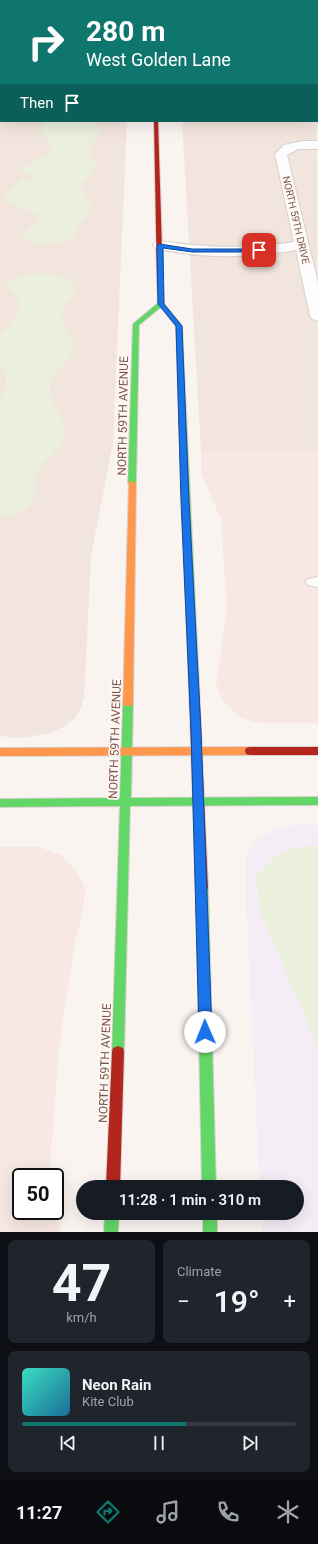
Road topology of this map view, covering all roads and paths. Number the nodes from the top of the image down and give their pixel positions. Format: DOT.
graph roads {
  1 [pos="156,122"];
  2 [pos="318,145"];
  3 [pos="160,245"];
  4 [pos="301,245"];
  5 [pos="161,304"];
  6 [pos="318,316"];
  7 [pos="318,751"];
  8 [pos="0,752"];
  9 [pos="127,752"];
  10 [pos="197,752"];
  11 [pos="318,801"];
  12 [pos="0,803"];
  13 [pos="125,803"];
  14 [pos="199,803"];
  15 [pos="113,1180"];
  16 [pos="209,1180"];
  17 [pos="112,1220"];
  18 [pos="210,1220"];
  19 [pos="111,1232"];
  20 [pos="210,1232"];
  1 -- 3 [label="main road"];
  2 -- 4 [label="street, NORTH 59TH DRIVE"];
  3 -- 4 [label="street"];
  3 -- 5 [label="main road"];
  4 -- 6 [label="street, NORTH 59TH DRIVE"];
  5 -- 9 [label="main road, NORTH 59TH AVENUE"];
  5 -- 10 [label="main road"];
  7 -- 10 [label="main road"];
  8 -- 9 [label="main road"];
  9 -- 10 [label="main road"];
  9 -- 13 [label="main road, NORTH 59TH AVENUE"];
  10 -- 14 [label="main road"];
  11 -- 14 [label="main road"];
  12 -- 13 [label="main road"];
  13 -- 14 [label="main road"];
  13 -- 15 [label="main road, NORTH 59TH AVENUE"];
  14 -- 16 [label="main road"];
  17 -- 19 [label="main road"];
  18 -- 20 [label="main road"];
}
